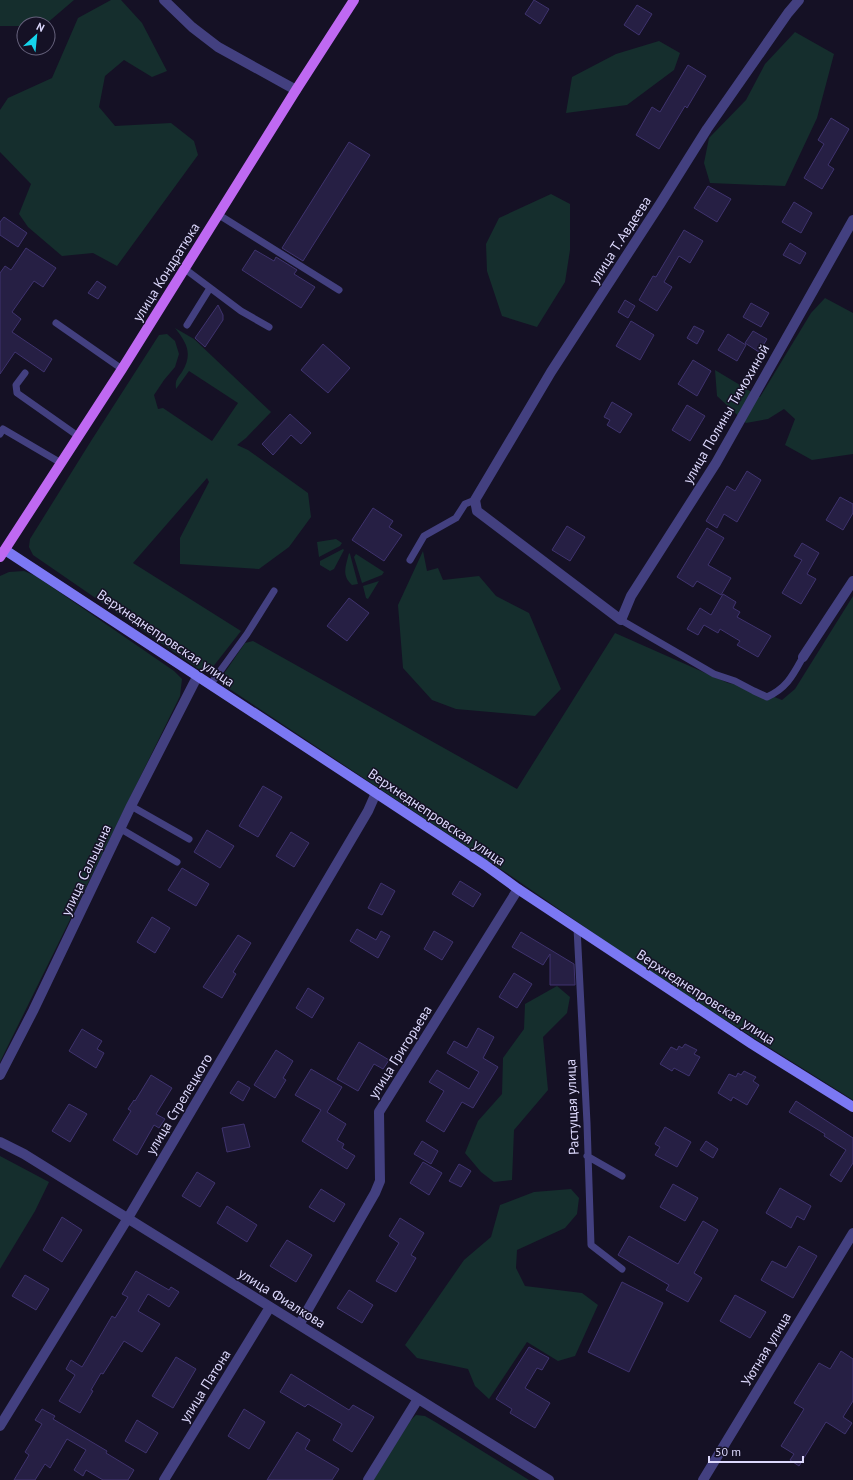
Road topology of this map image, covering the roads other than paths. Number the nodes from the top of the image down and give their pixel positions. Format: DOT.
graph roads {
  1 [pos="164,0"];
  2 [pos="354,0"];
  3 [pos="799,0"];
  4 [pos="296,90"];
  5 [pos="219,215"];
  6 [pos="853,220"];
  7 [pos="185,269"];
  8 [pos="210,288"];
  9 [pos="339,290"];
  10 [pos="56,323"];
  11 [pos="187,325"];
  12 [pos="269,327"];
  13 [pos="122,369"];
  14 [pos="25,374"];
  15 [pos="0,434"];
  16 [pos="78,436"];
  17 [pos="61,463"];
  18 [pos="475,500"];
  19 [pos="3,553"];
  20 [pos="410,560"];
  21 [pos="853,581"];
  22 [pos="274,591"];
  23 [pos="621,620"];
  24 [pos="804,657"];
  25 [pos="197,677"];
  26 [pos="210,684"];
  27 [pos="376,793"];
  28 [pos="131,806"];
  29 [pos="120,829"];
  30 [pos="189,839"];
  31 [pos="177,862"];
  32 [pos="518,890"];
  33 [pos="577,928"];
  34 [pos="0,1075"];
  35 [pos="853,1107"];
  36 [pos="0,1142"];
  37 [pos="587,1156"];
  38 [pos="622,1176"];
  39 [pos="128,1218"];
  40 [pos="853,1233"];
  41 [pos="622,1269"];
  42 [pos="270,1307"];
  43 [pos="299,1325"];
  44 [pos="418,1399"];
  45 [pos="0,1426"];
  46 [pos="164,1480"];
  47 [pos="368,1480"];
  48 [pos="549,1480"];
  49 [pos="703,1480"];
  1 -- 4 [label="street"];
  2 -- 4 [label="main road, улица Кондратюка"];
  3 -- 18 [label="street, улица Т. Авдеева"];
  4 -- 5 [label="main road, улица Кондратюка"];
  5 -- 7 [label="main road, улица Кондратюка"];
  5 -- 9 [label="lane"];
  6 -- 23 [label="street, улица Полины Тимохиной"];
  7 -- 8 [label="lane"];
  7 -- 13 [label="main road, улица Кондратюка"];
  8 -- 11 [label="lane"];
  8 -- 12 [label="lane"];
  10 -- 13 [label="lane"];
  13 -- 16 [label="main road, улица Кондратюка"];
  14 -- 16 [label="lane"];
  15 -- 17 [label="lane"];
  16 -- 17 [label="main road, улица Кондратюка"];
  17 -- 19 [label="main road, улица Кондратюка"];
  18 -- 20 [label="lane"];
  18 -- 23 [label="street"];
  19 -- 25 [label="street, Верхнеднепровская улица"];
  21 -- 24 [label="street"];
  22 -- 26 [label="lane"];
  23 -- 24 [label="lane"];
  25 -- 26 [label="street, Верхнеднепровская улица"];
  25 -- 28 [label="street, улица Сальцына"];
  26 -- 27 [label="street, Верхнеднепровская улица"];
  27 -- 32 [label="street, Верхнеднепровская улица"];
  27 -- 39 [label="street, улица Стрелецкого"];
  28 -- 29 [label="street, улица Сальцына"];
  28 -- 30 [label="lane"];
  29 -- 31 [label="lane"];
  29 -- 34 [label="street, улица Сальцына"];
  32 -- 33 [label="street, Верхнеднепровская улица"];
  32 -- 43 [label="street, улица Григорьева"];
  33 -- 35 [label="street, Верхнеднепровская улица"];
  33 -- 37 [label="lane, Растущая улица"];
  36 -- 39 [label="street, улица Фиалкова"];
  37 -- 38 [label="lane"];
  37 -- 41 [label="lane, Растущая улица"];
  39 -- 42 [label="street, улица Фиалкова"];
  39 -- 45 [label="street, улица Стрелецкого"];
  40 -- 49 [label="street, Уютная улица"];
  42 -- 43 [label="street, улица Фиалкова"];
  42 -- 46 [label="street, улица Патона"];
  43 -- 44 [label="street, улица Фиалкова"];
  44 -- 47 [label="street"];
  44 -- 48 [label="street, улица Фиалкова"];
}
